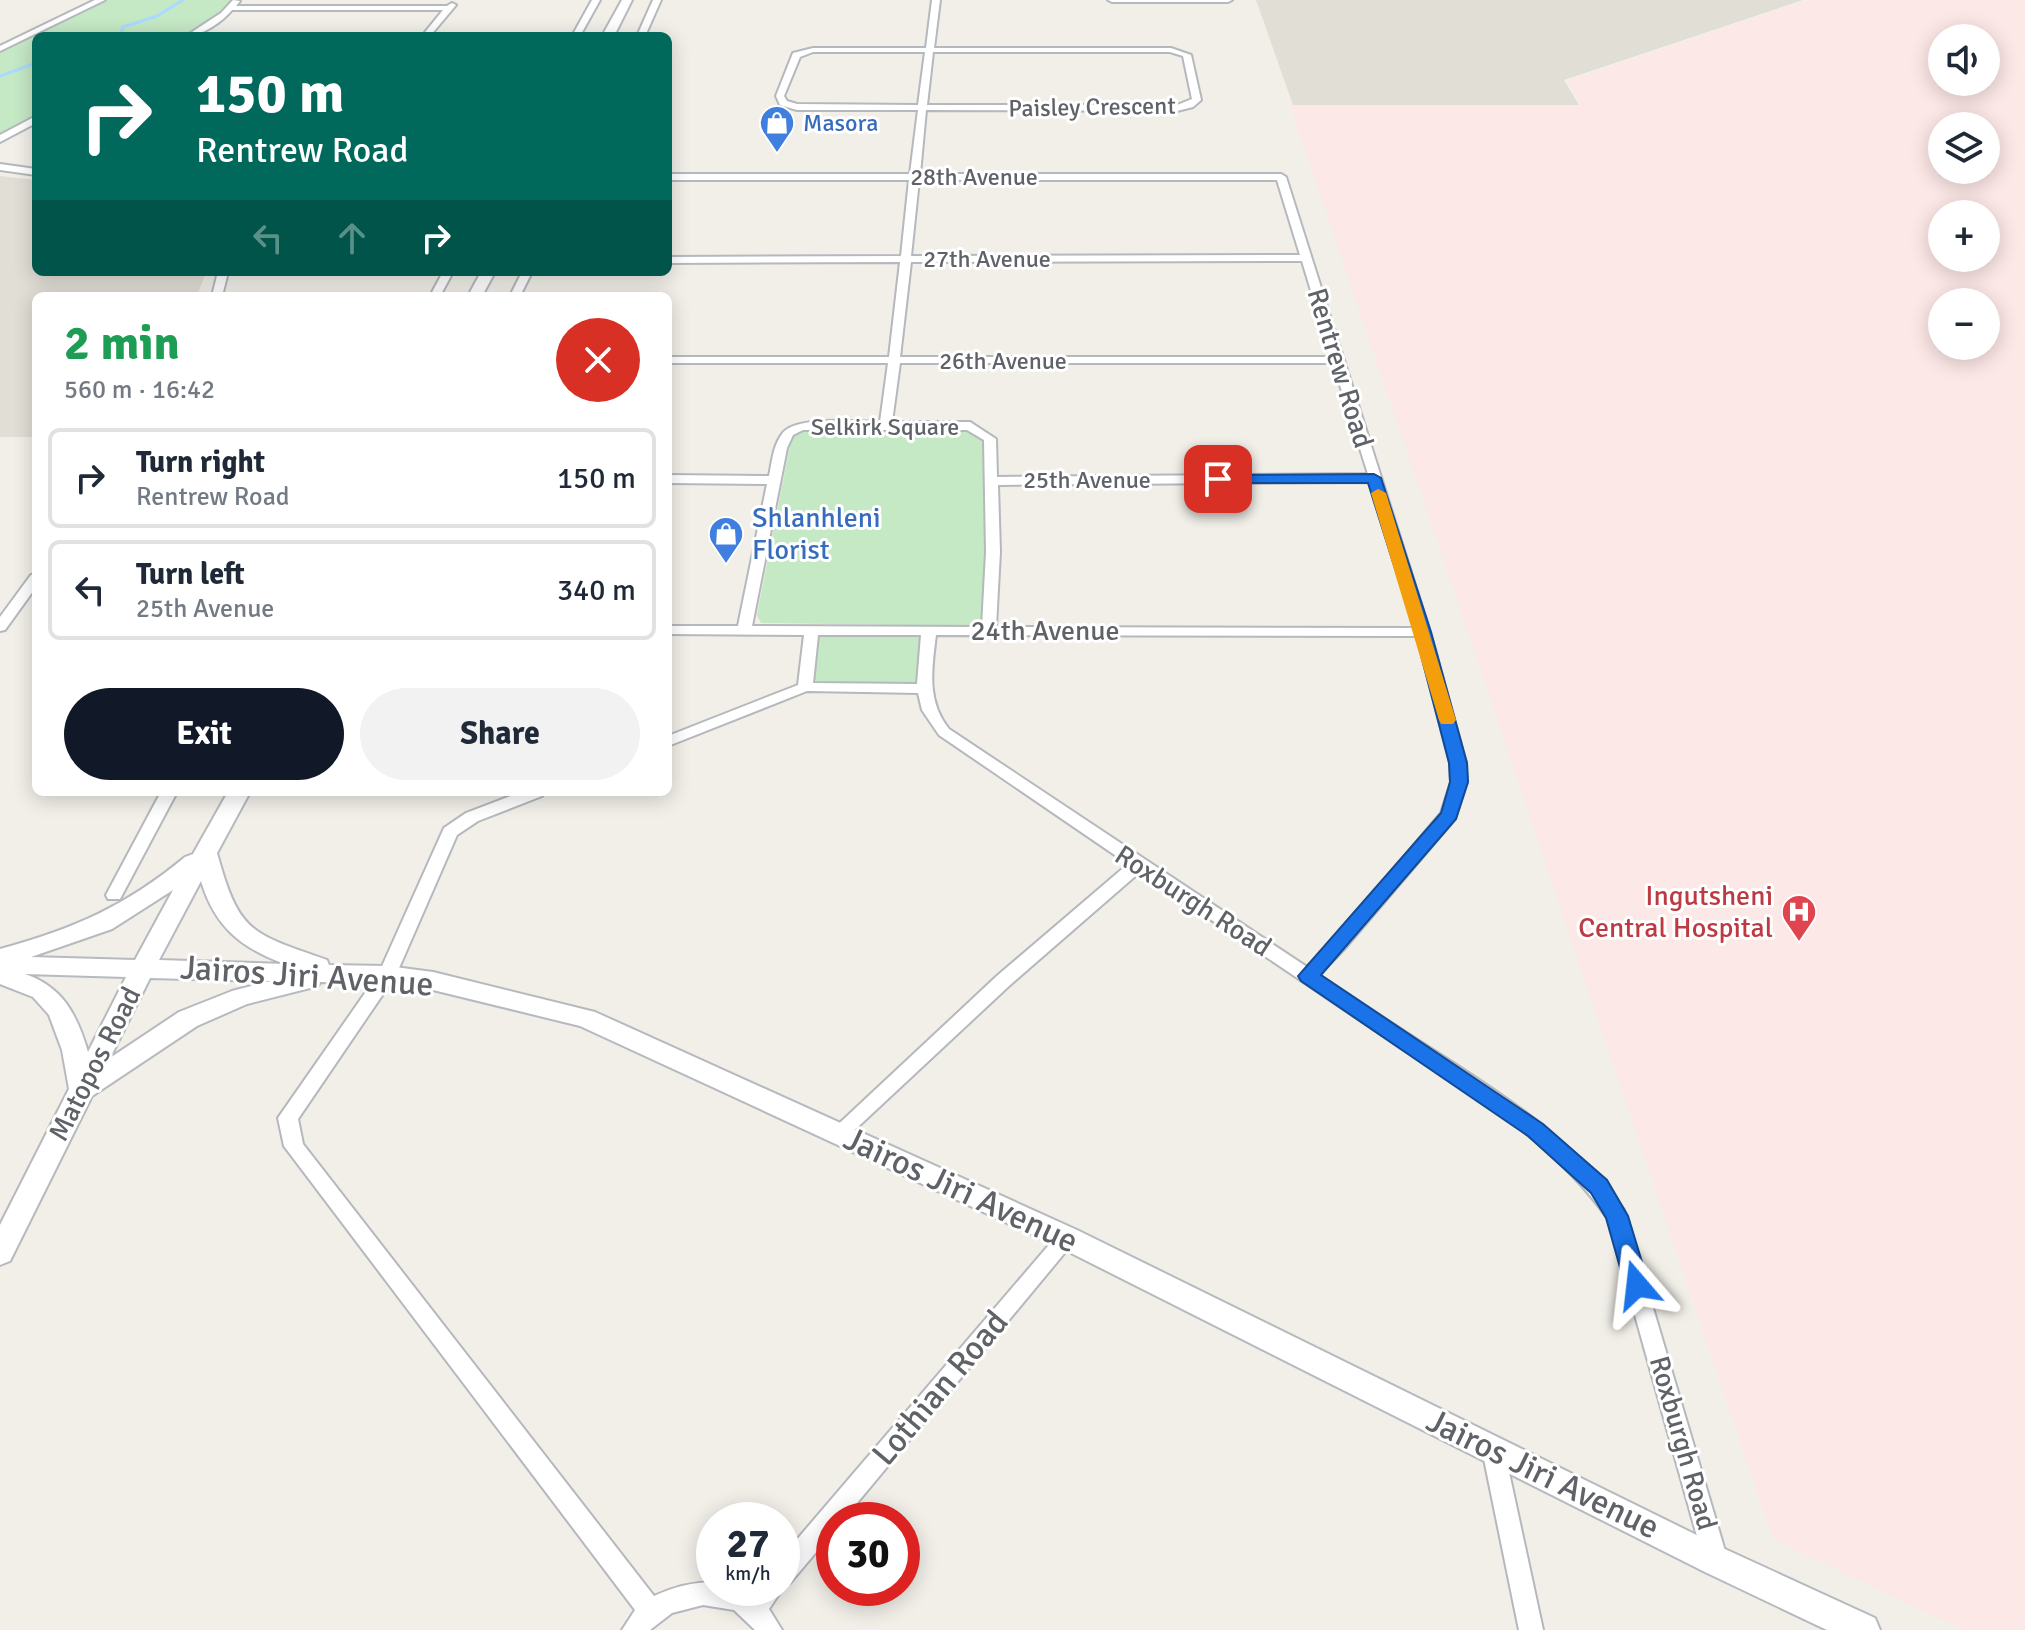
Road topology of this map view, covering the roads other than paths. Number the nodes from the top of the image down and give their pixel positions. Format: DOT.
graph roads {
  1 [pos="101,0"];
  2 [pos="455,0"];
  3 [pos="596,0"];
  4 [pos="627,0"];
  5 [pos="657,0"];
  6 [pos="936,0"];
  7 [pos="1112,0"];
  8 [pos="1228,0"];
  9 [pos="234,4"];
  10 [pos="449,8"];
  11 [pos="35,32"];
  12 [pos="196,32"];
  13 [pos="429,32"];
  14 [pos="578,32"];
  15 [pos="610,32"];
  16 [pos="643,32"];
  17 [pos="32,33"];
  18 [pos="0,49"];
  19 [pos="929,49"];
  20 [pos="921,108"];
  21 [pos="32,121"];
  22 [pos="0,139"];
  23 [pos="0,167"];
  24 [pos="32,171"];
  25 [pos="672,177"];
  26 [pos="912,177"];
  27 [pos="1281,177"];
  28 [pos="1306,258"];
  29 [pos="907,259"];
  30 [pos="672,260"];
  31 [pos="672,360"];
  32 [pos="896,360"];
  33 [pos="1338,360"];
  34 [pos="886,426"];
  35 [pos="1374,478"];
  36 [pos="672,479"];
  37 [pos="773,480"];
  38 [pos="993,481"];
  39 [pos="32,583"];
  40 [pos="0,627"];
  41 [pos="744,629"];
  42 [pos="812,629"];
  43 [pos="672,630"];
  44 [pos="929,630"];
  45 [pos="989,631"];
  46 [pos="1423,632"];
  47 [pos="805,687"];
  48 [pos="924,689"];
  49 [pos="672,739"];
  50 [pos="167,796"];
  51 [pos="237,796"];
  52 [pos="526,796"];
  53 [pos="205,851"];
  54 [pos="1137,865"];
  55 [pos="114,895"];
  56 [pos="0,957"];
  57 [pos="0,965"];
  58 [pos="143,967"];
  59 [pos="337,974"];
  60 [pos="0,975"];
  61 [pos="387,975"];
  62 [pos="1308,976"];
  63 [pos="82,1090"];
  64 [pos="839,1133"];
  65 [pos="1067,1238"];
  66 [pos="0,1253"];
  67 [pos="1493,1449"];
  68 [pos="800,1554"];
  69 [pos="1716,1561"];
  70 [pos="756,1606"];
  71 [pos="753,1609"];
  72 [pos="651,1611"];
  73 [pos="634,1630"];
  74 [pos="770,1630"];
  75 [pos="1531,1630"];
  76 [pos="1863,1630"];
  1 -- 11 [label="street"];
  2 -- 10 [label="street"];
  3 -- 14 [label="street"];
  4 -- 15 [label="main road"];
  5 -- 16 [label="street"];
  6 -- 19 [label="street"];
  7 -- 8 [label="street"];
  9 -- 10 [label="street"];
  9 -- 12 [label="street"];
  10 -- 13 [label="street"];
  17 -- 18 [label="street"];
  19 -- 20 [label="street"];
  19 -- 20 [label="street"];
  19 -- 20 [label="street, Paisley Crescent"];
  20 -- 26 [label="street"];
  21 -- 22 [label="street"];
  23 -- 24 [label="street"];
  25 -- 26 [label="street, 28th Avenue"];
  26 -- 27 [label="street, 28th Avenue"];
  26 -- 29 [label="street"];
  27 -- 28 [label="street, Rentrew Road"];
  28 -- 29 [label="street, 27th Avenue"];
  28 -- 33 [label="street, Rentrew Road"];
  29 -- 30 [label="street, 27th Avenue"];
  29 -- 32 [label="street"];
  31 -- 32 [label="street, 26th Avenue"];
  32 -- 33 [label="street, 26th Avenue"];
  32 -- 34 [label="street"];
  33 -- 35 [label="street, Rentrew Road"];
  34 -- 37 [label="street, Selkirk Square"];
  34 -- 38 [label="street, Selkirk Square"];
  35 -- 38 [label="street, 25th Avenue"];
  35 -- 46 [label="street, Rentrew Road"];
  36 -- 37 [label="street"];
  37 -- 41 [label="street, Selkirk Square"];
  38 -- 45 [label="street, Selkirk Square"];
  39 -- 40 [label="street"];
  41 -- 42 [label="street, 24th Avenue"];
  41 -- 43 [label="street, 24th Avenue"];
  42 -- 44 [label="street, 24th Avenue"];
  42 -- 47 [label="street"];
  44 -- 45 [label="street, 24th Avenue"];
  44 -- 48 [label="street, Roxburgh Road"];
  45 -- 46 [label="street, 24th Avenue"];
  46 -- 62 [label="street, Rentrew Road"];
  47 -- 48 [label="street"];
  47 -- 49 [label="street"];
  48 -- 54 [label="street, Roxburgh Road"];
  50 -- 55 [label="street"];
  51 -- 53 [label="main road, Matopos Road"];
  52 -- 61 [label="street"];
  53 -- 56 [label="main road"];
  53 -- 58 [label="main road, Matopos Road"];
  53 -- 59 [label="main road"];
  54 -- 62 [label="street, Roxburgh Road"];
  54 -- 64 [label="street"];
  57 -- 58 [label="main road, Jairos Jiri Avenue"];
  58 -- 59 [label="main road, Jairos Jiri Avenue"];
  58 -- 63 [label="main road, Matopos Road"];
  59 -- 61 [label="main road, Jairos Jiri Avenue"];
  59 -- 63 [label="main road"];
  60 -- 63 [label="main road"];
  61 -- 64 [label="main road, Jairos Jiri Avenue"];
  61 -- 72 [label="street"];
  62 -- 69 [label="street, Roxburgh Road"];
  63 -- 66 [label="main road, Matopos Road"];
  64 -- 65 [label="main road, Jairos Jiri Avenue"];
  65 -- 67 [label="main road, Jairos Jiri Avenue"];
  65 -- 68 [label="street, Lothian Road"];
  67 -- 69 [label="main road, Jairos Jiri Avenue"];
  67 -- 75 [label="street"];
  69 -- 76 [label="main road, Jairos Jiri Avenue"];
  70 -- 71 [label="street"];
  71 -- 72 [label="street"];
  71 -- 74 [label="street"];
  72 -- 73 [label="street"];
}
